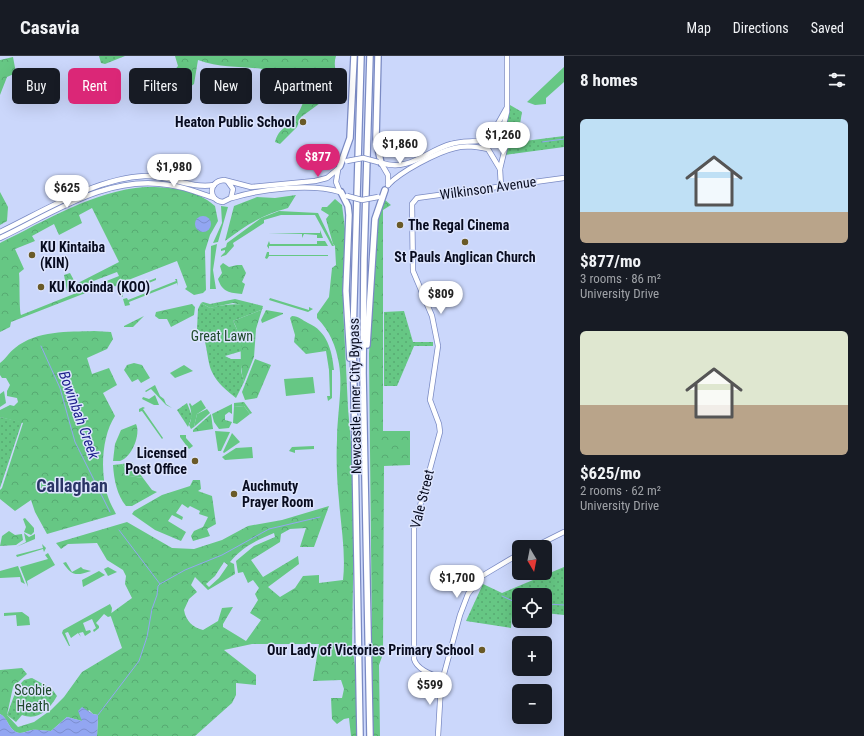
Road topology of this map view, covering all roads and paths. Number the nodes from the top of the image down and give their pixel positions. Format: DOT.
graph roads {
  1 [pos="354,56"];
  2 [pos="361,56"];
  3 [pos="370,56"];
  4 [pos="378,56"];
  5 [pos="507,56"];
  6 [pos="507,105"];
  7 [pos="490,138"];
  8 [pos="503,138"];
  9 [pos="489,150"];
  10 [pos="503,151"];
  11 [pos="380,162"];
  12 [pos="339,167"];
  13 [pos="500,169"];
  14 [pos="564,178"];
  15 [pos="228,182"];
  16 [pos="214,185"];
  17 [pos="501,187"];
  18 [pos="387,188"];
  19 [pos="340,192"];
  20 [pos="214,198"];
  21 [pos="231,198"];
  22 [pos="0,232"];
  23 [pos="0,238"];
  24 [pos="363,373"];
  25 [pos="354,410"];
  26 [pos="439,424"];
  27 [pos="564,532"];
  28 [pos="548,540"];
  29 [pos="512,558"];
  30 [pos="443,679"];
  31 [pos="360,736"];
  32 [pos="370,736"];
  33 [pos="438,736"];
  1 -- 12 [label="highway"];
  2 -- 25 [label="highway, Newcastle Inner City Bypass"];
  3 -- 24 [label="highway, Newcastle Inner City Bypass"];
  4 -- 11 [label="highway"];
  5 -- 6 [label="main road"];
  6 -- 7 [label="main road"];
  6 -- 8 [label="main road"];
  7 -- 8 [label="main road"];
  7 -- 9 [label="main road"];
  7 -- 11 [label="main road"];
  8 -- 10 [label="main road"];
  9 -- 10 [label="main road"];
  9 -- 13 [label="main road"];
  9 -- 18 [label="main road"];
  10 -- 13 [label="main road"];
  11 -- 12 [label="main road, bridge"];
  11 -- 18 [label="main road"];
  12 -- 15 [label="main road"];
  12 -- 19 [label="main road"];
  13 -- 17 [label="main road"];
  14 -- 17 [label="main road, Wilkinson Avenue"];
  15 -- 16 [label="main road"];
  15 -- 21 [label="main road"];
  16 -- 20 [label="main road"];
  16 -- 22 [label="main road"];
  17 -- 26 [label="main road, Wilkinson Avenue"];
  18 -- 19 [label="main road, bridge"];
  18 -- 24 [label="highway"];
  19 -- 21 [label="main road"];
  19 -- 25 [label="highway"];
  20 -- 21 [label="main road"];
  20 -- 23 [label="main road"];
  24 -- 32 [label="highway, Newcastle Inner City Bypass"];
  25 -- 31 [label="highway, Newcastle Inner City Bypass"];
  26 -- 30 [label="main road, Vale Street"];
  27 -- 28 [label="main road"];
  29 -- 30 [label="main road"];
  30 -- 33 [label="main road"];
}
